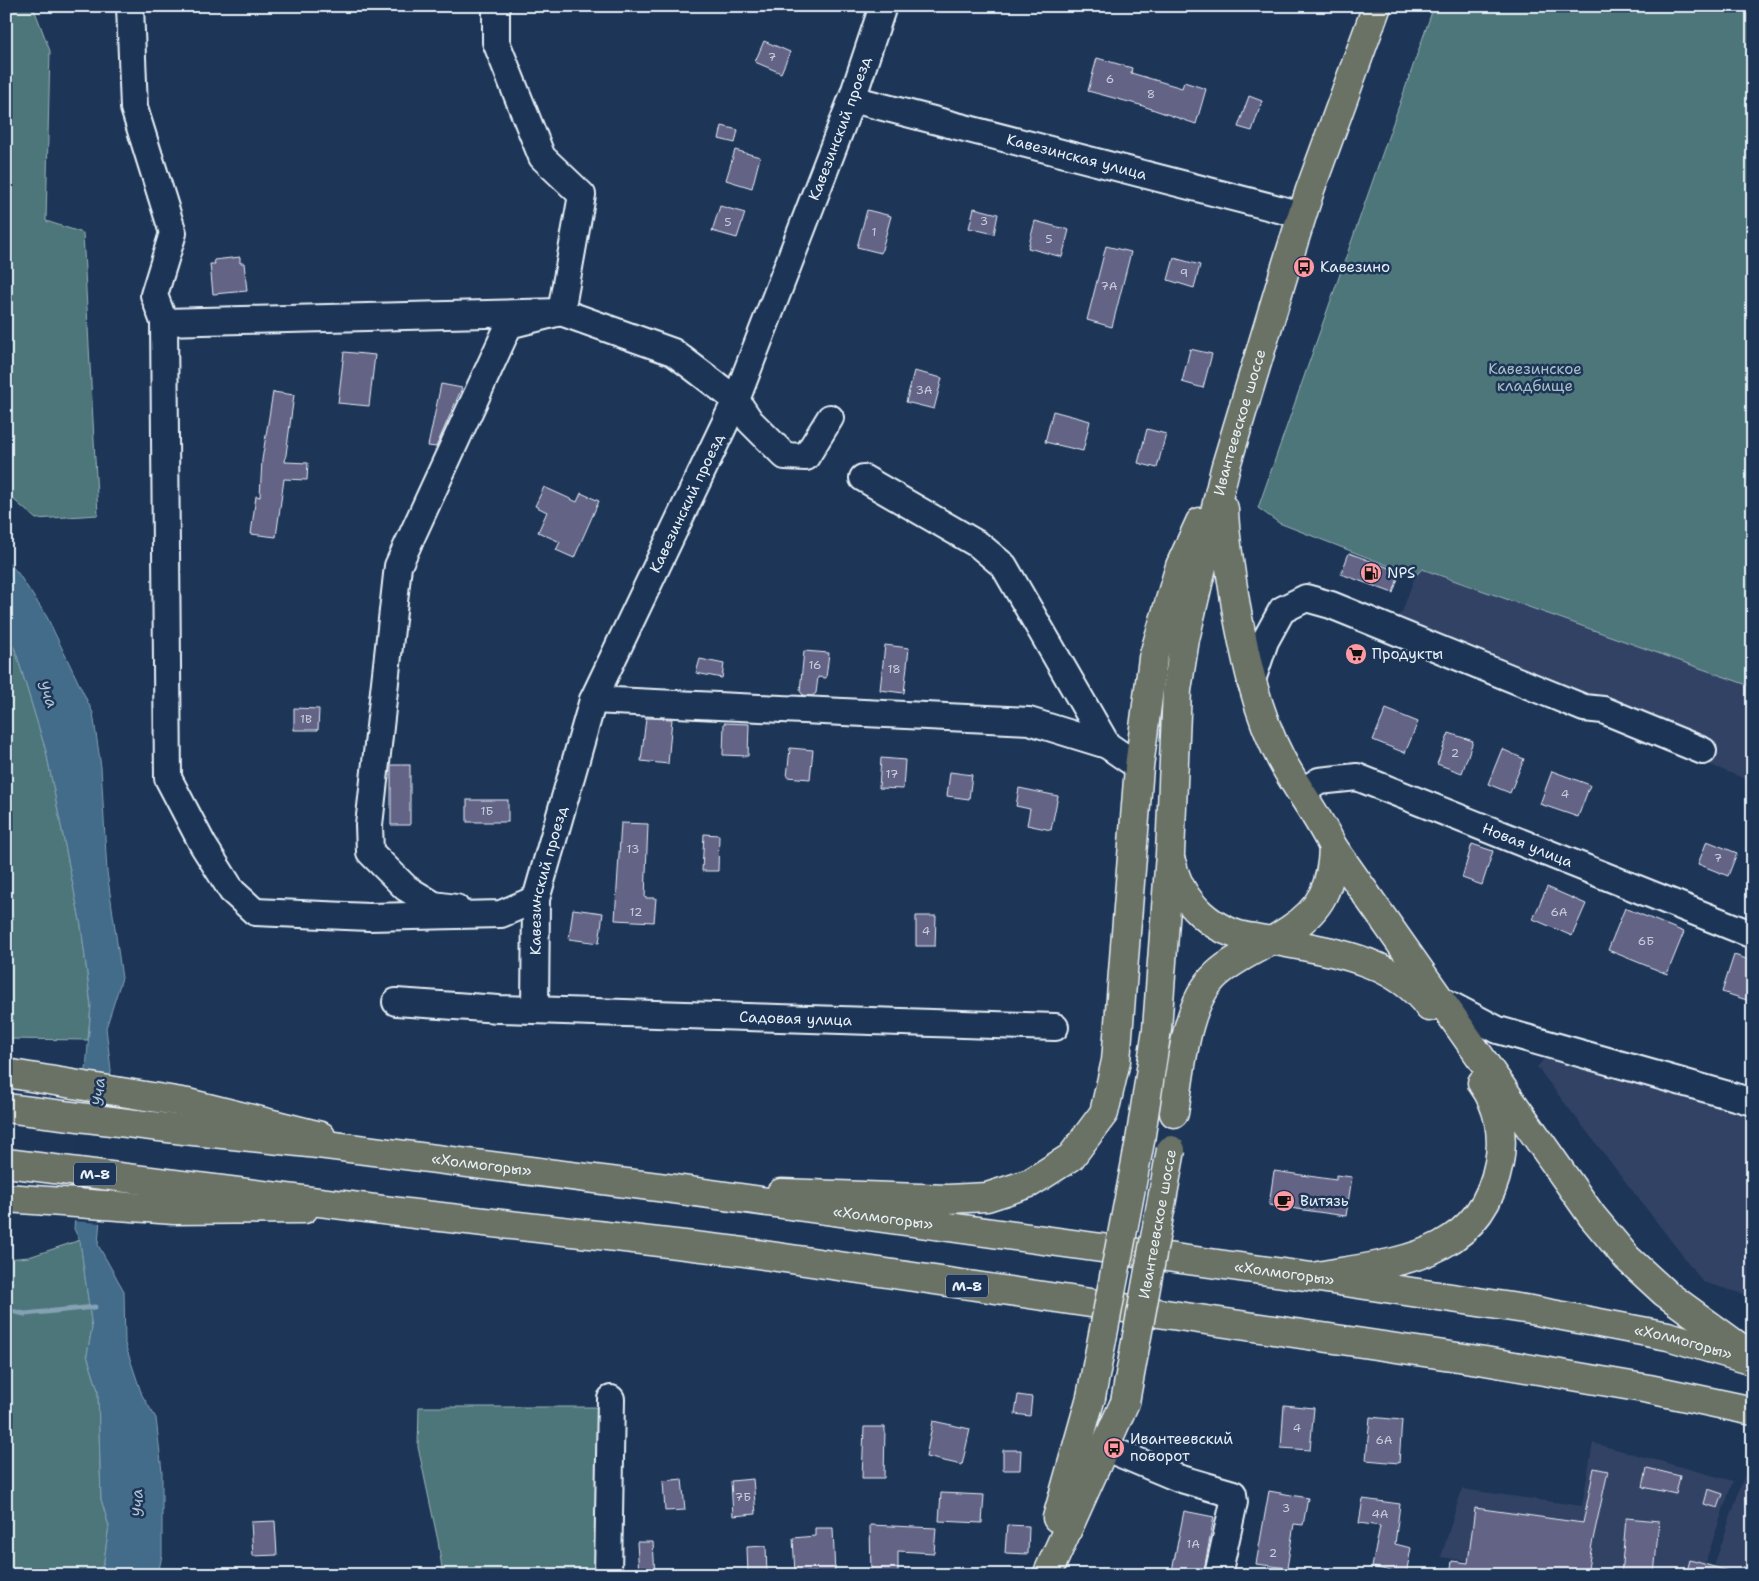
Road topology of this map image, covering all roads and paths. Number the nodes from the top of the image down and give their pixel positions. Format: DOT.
graph roads {
  1 [pos="130,6"];
  2 [pos="496,6"];
  3 [pos="882,6"];
  4 [pos="1377,6"];
  5 [pos="852,99"];
  6 [pos="1302,215"];
  7 [pos="561,312"];
  8 [pos="164,322"];
  9 [pos="736,400"];
  10 [pos="830,418"];
  11 [pos="1224,469"];
  12 [pos="863,478"];
  13 [pos="1252,684"];
  14 [pos="593,700"];
  15 [pos="1107,745"];
  16 [pos="1703,751"];
  17 [pos="1139,766"];
  18 [pos="1302,792"];
  19 [pos="1333,847"];
  20 [pos="1170,854"];
  21 [pos="536,899"];
  22 [pos="501,914"];
  23 [pos="1753,935"];
  24 [pos="1272,940"];
  25 [pos="1437,998"];
  26 [pos="396,1002"];
  27 [pos="535,1008"];
  28 [pos="1055,1027"];
  29 [pos="14,1074"];
  30 [pos="1753,1102"];
  31 [pos="12,1109"];
  32 [pos="1174,1114"];
  33 [pos="398,1155"];
  34 [pos="9,1163"];
  35 [pos="674,1189"];
  36 [pos="176,1197"];
  37 [pos="7,1198"];
  38 [pos="1312,1277"];
  39 [pos="1753,1352"];
  40 [pos="1753,1361"];
  41 [pos="612,1399"];
  42 [pos="1743,1409"];
  43 [pos="1753,1424"];
  44 [pos="1104,1447"];
  45 [pos="608,1575"];
  46 [pos="1042,1575"];
  47 [pos="1047,1575"];
  48 [pos="1218,1575"];
  1 -- 8 [label="street"];
  2 -- 7 [label="street"];
  3 -- 5 [label="street, Кавезинский проезд"];
  4 -- 6 [label="main road, Ивантеевское шоссе"];
  5 -- 6 [label="street, Кавезинская улица"];
  5 -- 9 [label="street, Кавезинский проезд"];
  6 -- 11 [label="main road, Ивантеевское шоссе"];
  7 -- 8 [label="street"];
  7 -- 9 [label="street"];
  7 -- 22 [label="street"];
  8 -- 22 [label="street"];
  9 -- 10 [label="street"];
  9 -- 14 [label="street, Кавезинский проезд"];
  11 -- 13 [label="main road"];
  11 -- 17 [label="main road"];
  11 -- 20 [label="main road, Ивантеевское шоссе"];
  12 -- 15 [label="street"];
  13 -- 16 [label="street"];
  13 -- 18 [label="main road"];
  14 -- 15 [label="street"];
  14 -- 21 [label="street, Кавезинский проезд"];
  15 -- 17 [label="street"];
  17 -- 35 [label="main road"];
  18 -- 19 [label="main road"];
  18 -- 23 [label="street, Новая улица"];
  19 -- 24 [label="main road"];
  19 -- 25 [label="main road"];
  20 -- 24 [label="main road"];
  20 -- 32 [label="main road, Ивантеевское шоссе"];
  20 -- 46 [label="main road, Ивантеевское шоссе, bridge"];
  21 -- 22 [label="street"];
  21 -- 27 [label="street, Кавезинский проезд"];
  24 -- 32 [label="main road"];
  24 -- 38 [label="main road"];
  25 -- 30 [label="street"];
  25 -- 39 [label="main road"];
  26 -- 27 [label="street, Садовая улица"];
  27 -- 28 [label="street, Садовая улица"];
  29 -- 33 [label="main road"];
  31 -- 33 [label="main road, «Холмогоры»"];
  32 -- 44 [label="main road, Ивантеевское шоссе, bridge"];
  33 -- 35 [label="main road, «Холмогоры»"];
  34 -- 36 [label="main road, М-8"];
  35 -- 38 [label="main road, «Холмогоры»"];
  36 -- 37 [label="main road"];
  36 -- 42 [label="main road, М-8"];
  38 -- 40 [label="main road, «Холмогоры»"];
  41 -- 45 [label="street"];
  42 -- 43 [label="street"];
  44 -- 47 [label="main road, Ивантеевское шоссе"];
  44 -- 48 [label="street"];
}
